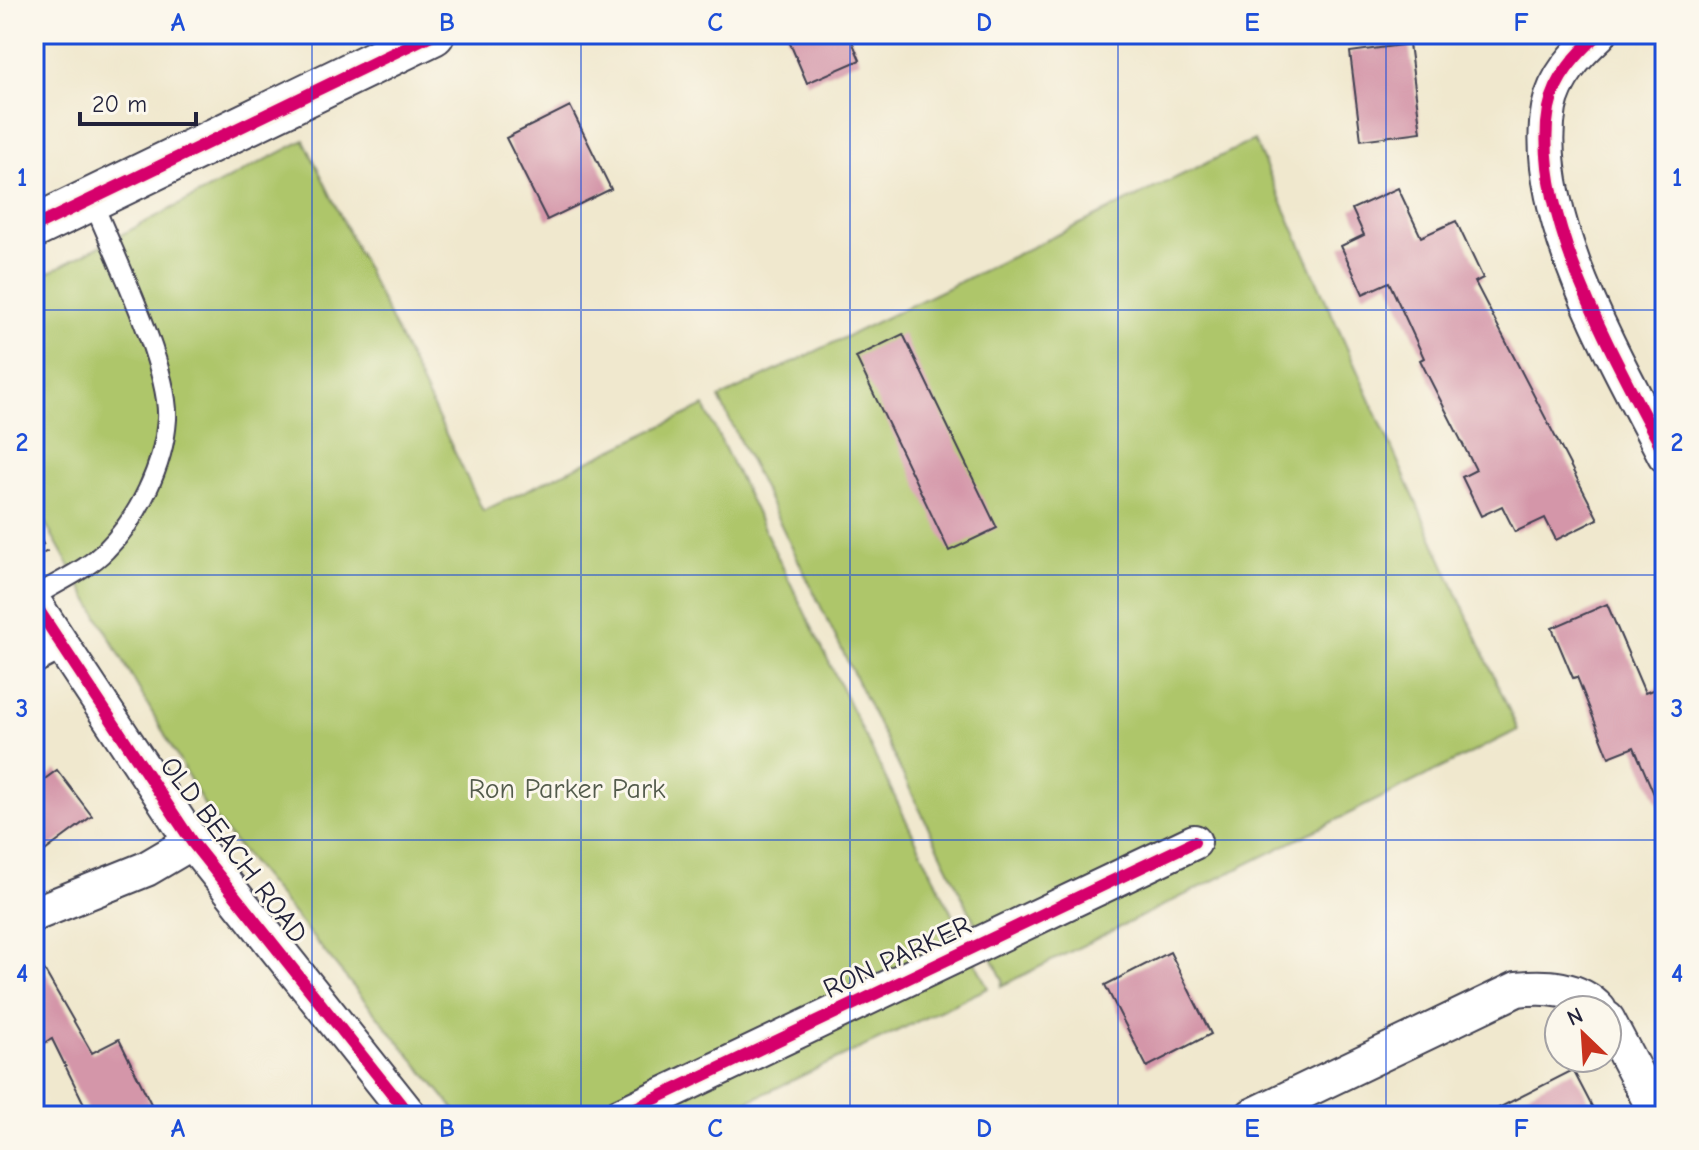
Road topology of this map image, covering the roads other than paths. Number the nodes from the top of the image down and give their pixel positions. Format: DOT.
graph roads {
  1 [pos="433,34"];
  2 [pos="1599,34"];
  3 [pos="92,200"];
  4 [pos="34,227"];
  5 [pos="1665,455"];
  6 [pos="34,597"];
  7 [pos="34,603"];
  8 [pos="49,658"];
  9 [pos="192,842"];
  10 [pos="1194,842"];
  11 [pos="34,914"];
  12 [pos="1573,994"];
  13 [pos="1623,1049"];
  14 [pos="410,1116"];
  15 [pos="619,1116"];
  16 [pos="1252,1116"];
  17 [pos="1658,1116"];
  1 -- 3 [label="street"];
  2 -- 5 [label="street"];
  3 -- 4 [label="street"];
  3 -- 6 [label="lane"];
  7 -- 8 [label="street, OLD BEACH ROAD"];
  8 -- 9 [label="street, OLD BEACH ROAD"];
  9 -- 11 [label="street"];
  9 -- 14 [label="street, OLD BEACH ROAD"];
  10 -- 15 [label="street, RON PARKER"];
  12 -- 16 [label="street"];
  13 -- 17 [label="street"];
}
